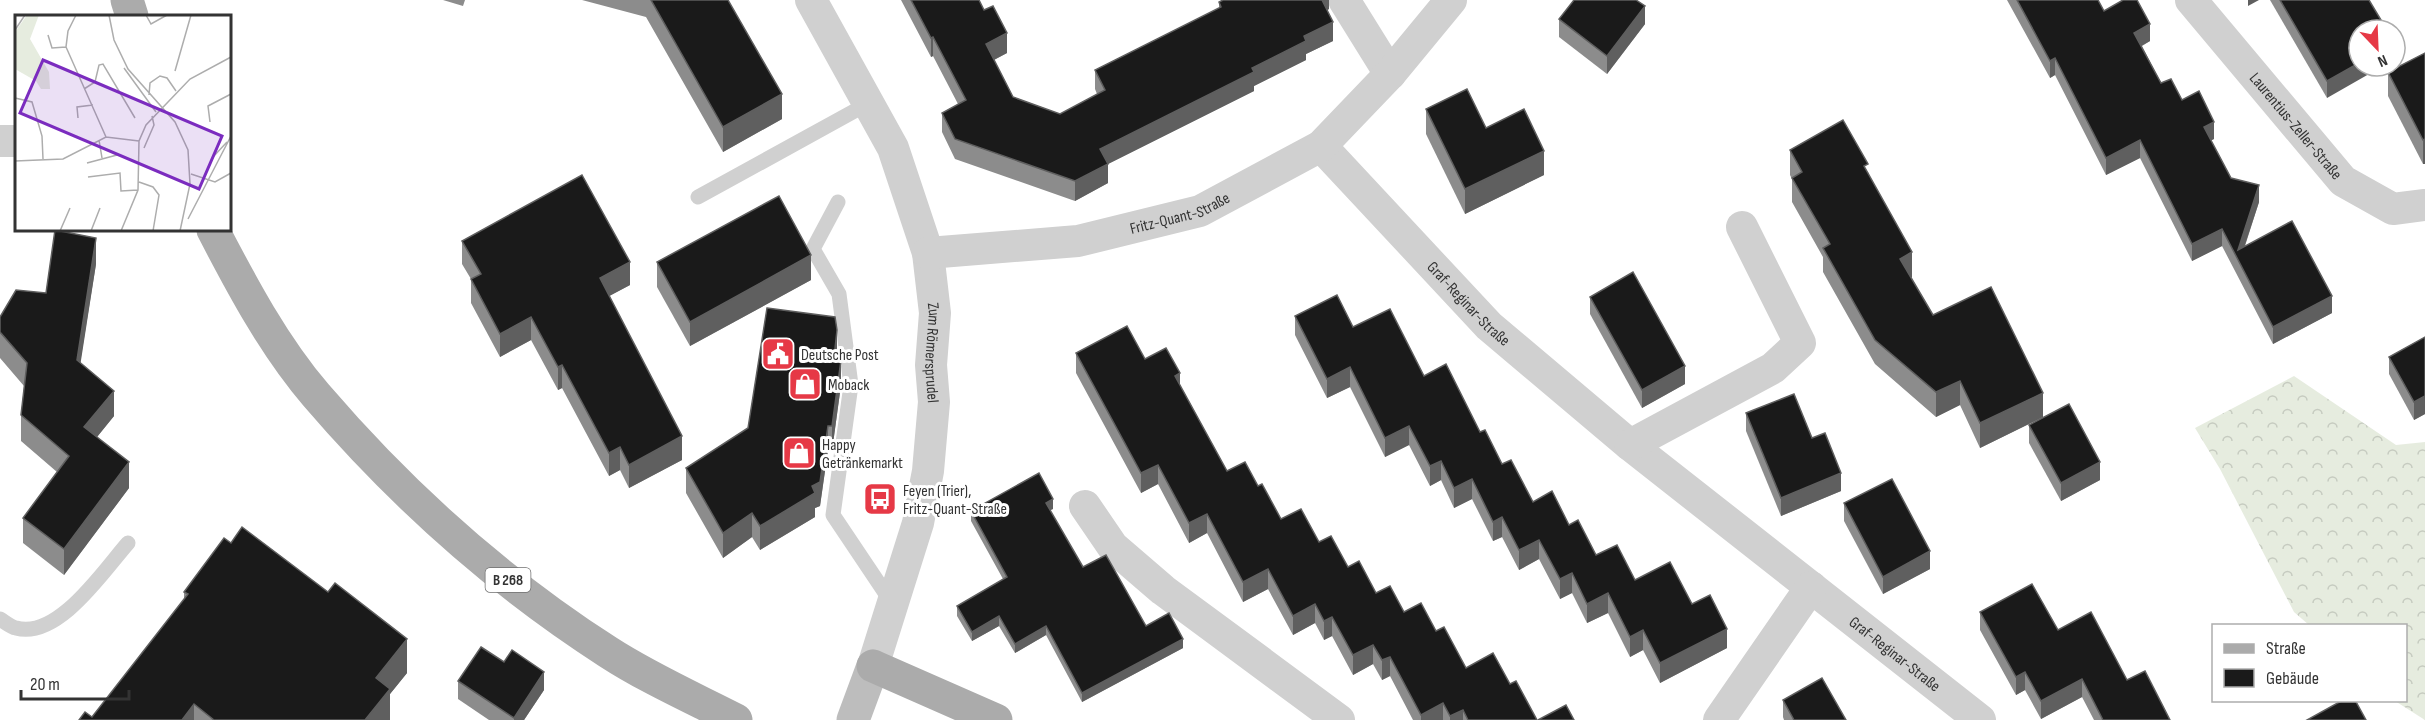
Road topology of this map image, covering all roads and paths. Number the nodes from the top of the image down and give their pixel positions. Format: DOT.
graph roads {
  1 [pos="128,0"];
  2 [pos="811,0"];
  3 [pos="1344,0"];
  4 [pos="1451,0"];
  5 [pos="2191,0"];
  6 [pos="132,15"];
  7 [pos="1390,74"];
  8 [pos="869,103"];
  9 [pos="1322,146"];
  10 [pos="698,197"];
  11 [pos="838,202"];
  12 [pos="2425,205"];
  13 [pos="1742,226"];
  14 [pos="214,231"];
  15 [pos="928,253"];
  16 [pos="1630,445"];
  17 [pos="1085,506"];
  18 [pos="128,543"];
  19 [pos="1811,587"];
  20 [pos="894,606"];
  21 [pos="0,619"];
  22 [pos="873,666"];
  23 [pos="736,720"];
  24 [pos="853,720"];
  25 [pos="996,720"];
  26 [pos="1339,720"];
  27 [pos="1719,720"];
  28 [pos="1980,720"];
  1 -- 6 [label="main road"];
  2 -- 8 [label="street, Zum Römersprudel"];
  3 -- 7 [label="street"];
  4 -- 7 [label="street, Fritz-Quant-Straße"];
  5 -- 12 [label="street, Laurentius-Zeller-Straße"];
  7 -- 9 [label="street, Fritz-Quant-Straße"];
  8 -- 10 [label="lane"];
  8 -- 15 [label="street, Zum Römersprudel"];
  9 -- 15 [label="street, Fritz-Quant-Straße"];
  9 -- 16 [label="street, Graf-Reginar-Straße"];
  11 -- 20 [label="lane"];
  13 -- 16 [label="street"];
  14 -- 23 [label="main road, B 268"];
  15 -- 20 [label="street, Zum Römersprudel"];
  16 -- 19 [label="street, Graf-Reginar-Straße"];
  17 -- 26 [label="street"];
  18 -- 21 [label="lane"];
  19 -- 27 [label="street"];
  19 -- 28 [label="street, Graf-Reginar-Straße"];
  20 -- 22 [label="street, Zum Römersprudel"];
  22 -- 24 [label="street, Zum Römersprudel"];
  22 -- 25 [label="main road"];
}
